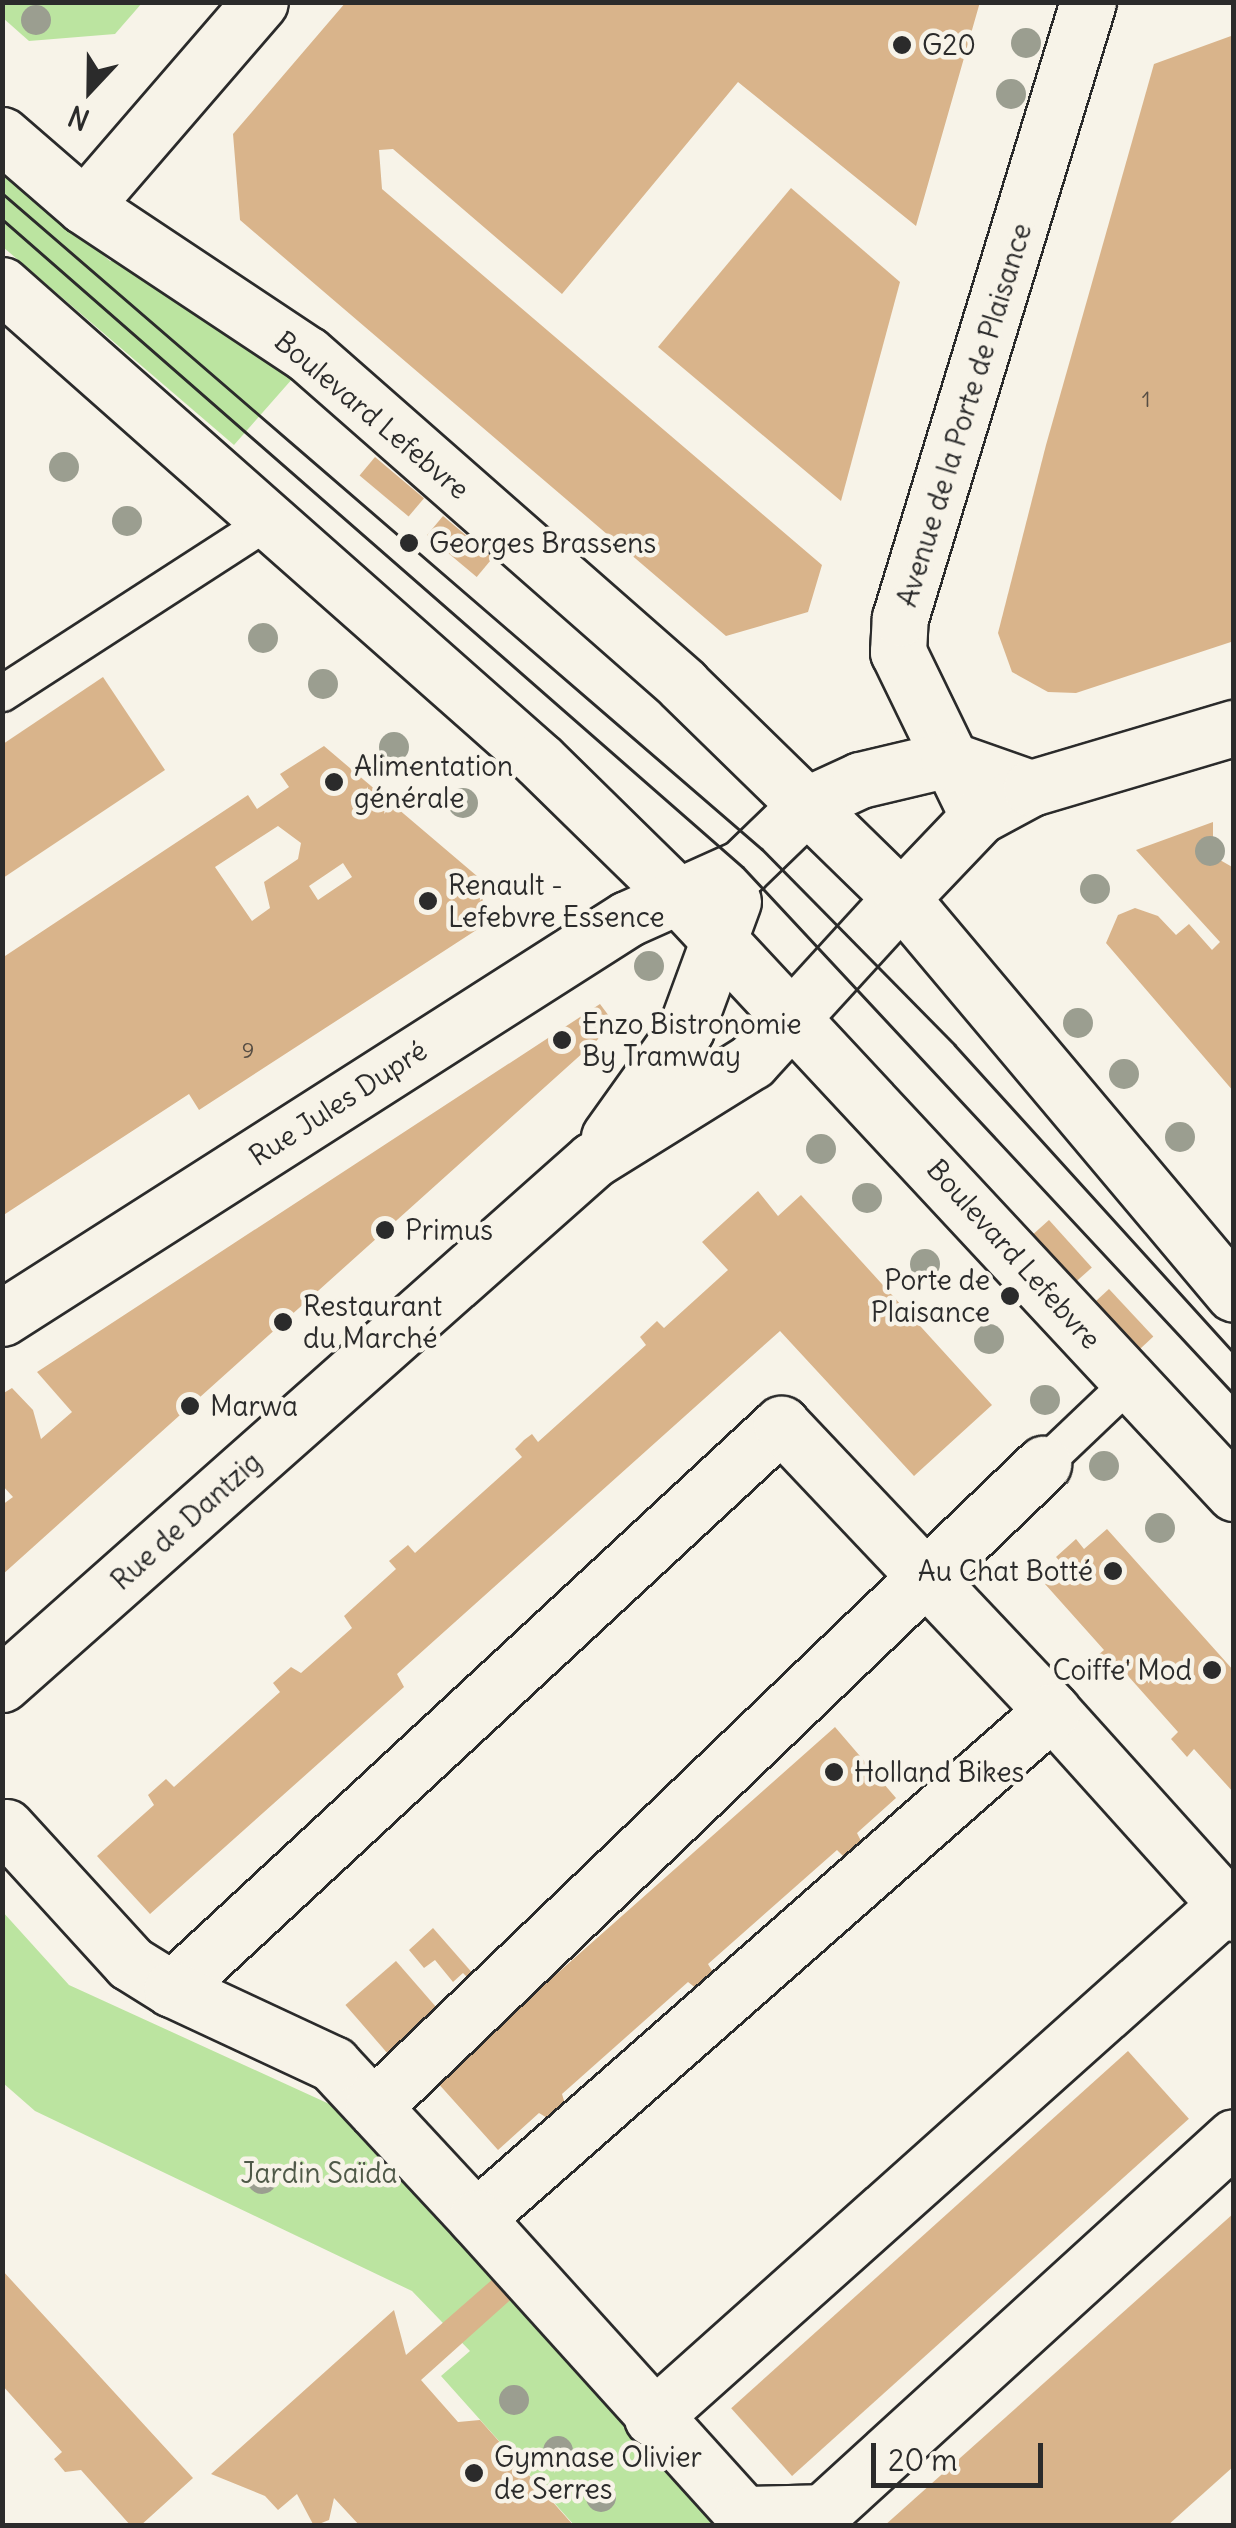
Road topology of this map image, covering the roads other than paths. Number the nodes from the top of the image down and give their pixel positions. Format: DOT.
graph roads {
  1 [pos="260,2"];
  2 [pos="1088,2"];
  3 [pos="2,135"];
  4 [pos="84,206"];
  5 [pos="2,285"];
  6 [pos="272,518"];
  7 [pos="2,693"];
  8 [pos="1234,728"];
  9 [pos="948,758"];
  10 [pos="1031,788"];
  11 [pos="808,804"];
  12 [pos="979,816"];
  13 [pos="743,867"];
  14 [pos="676,894"];
  15 [pos="901,898"];
  16 [pos="723,940"];
  17 [pos="795,1014"];
  18 [pos="593,1160"];
  19 [pos="1234,1294"];
  20 [pos="2,1318"];
  21 [pos="1128,1382"];
  22 [pos="1043,1464"];
  23 [pos="1234,1493"];
  24 [pos="929,1577"];
  25 [pos="2,1684"];
  26 [pos="1052,1710"];
  27 [pos="4,1823"];
  28 [pos="1230,1909"];
  29 [pos="172,1989"];
  30 [pos="372,2107"];
  31 [pos="1234,2137"];
  32 [pos="476,2218"];
  33 [pos="652,2418"];
  34 [pos="829,2519"];
  1 -- 4 [label="street"];
  2 -- 9 [label="street, Avenue de la Porte de Plaisance"];
  3 -- 4 [label="street, Boulevard Lefebvre"];
  4 -- 11 [label="street, Boulevard Lefebvre"];
  5 -- 6 [label="street, Boulevard Lefebvre"];
  6 -- 7 [label="lane"];
  6 -- 14 [label="street, Boulevard Lefebvre"];
  8 -- 10 [label="street"];
  9 -- 10 [label="street"];
  9 -- 11 [label="street"];
  9 -- 12 [label="street, Avenue de la Porte de Plaisance"];
  10 -- 12 [label="street"];
  11 -- 13 [label="street"];
  11 -- 15 [label="street, Boulevard Lefebvre"];
  12 -- 15 [label="street"];
  13 -- 14 [label="street"];
  13 -- 16 [label="street, Rue de Dantzig"];
  14 -- 16 [label="street, Boulevard Lefebvre"];
  14 -- 20 [label="street, Rue Jules Dupré"];
  15 -- 17 [label="street"];
  15 -- 19 [label="street, Boulevard Lefebvre"];
  16 -- 17 [label="street, Boulevard Lefebvre"];
  16 -- 18 [label="street, Rue de Dantzig"];
  17 -- 18 [label="street, Rue de Dantzig"];
  17 -- 21 [label="street, Boulevard Lefebvre"];
  18 -- 25 [label="street, Rue de Dantzig"];
  21 -- 22 [label="lane"];
  21 -- 23 [label="street, Boulevard Lefebvre"];
  22 -- 24 [label="street"];
  24 -- 26 [label="street"];
  24 -- 29 [label="street"];
  24 -- 30 [label="street"];
  26 -- 28 [label="street"];
  26 -- 32 [label="street"];
  27 -- 29 [label="street"];
  28 -- 33 [label="street"];
  29 -- 30 [label="street"];
  30 -- 32 [label="street"];
  31 -- 34 [label="street"];
  32 -- 33 [label="street"];
  33 -- 34 [label="street"];
}
